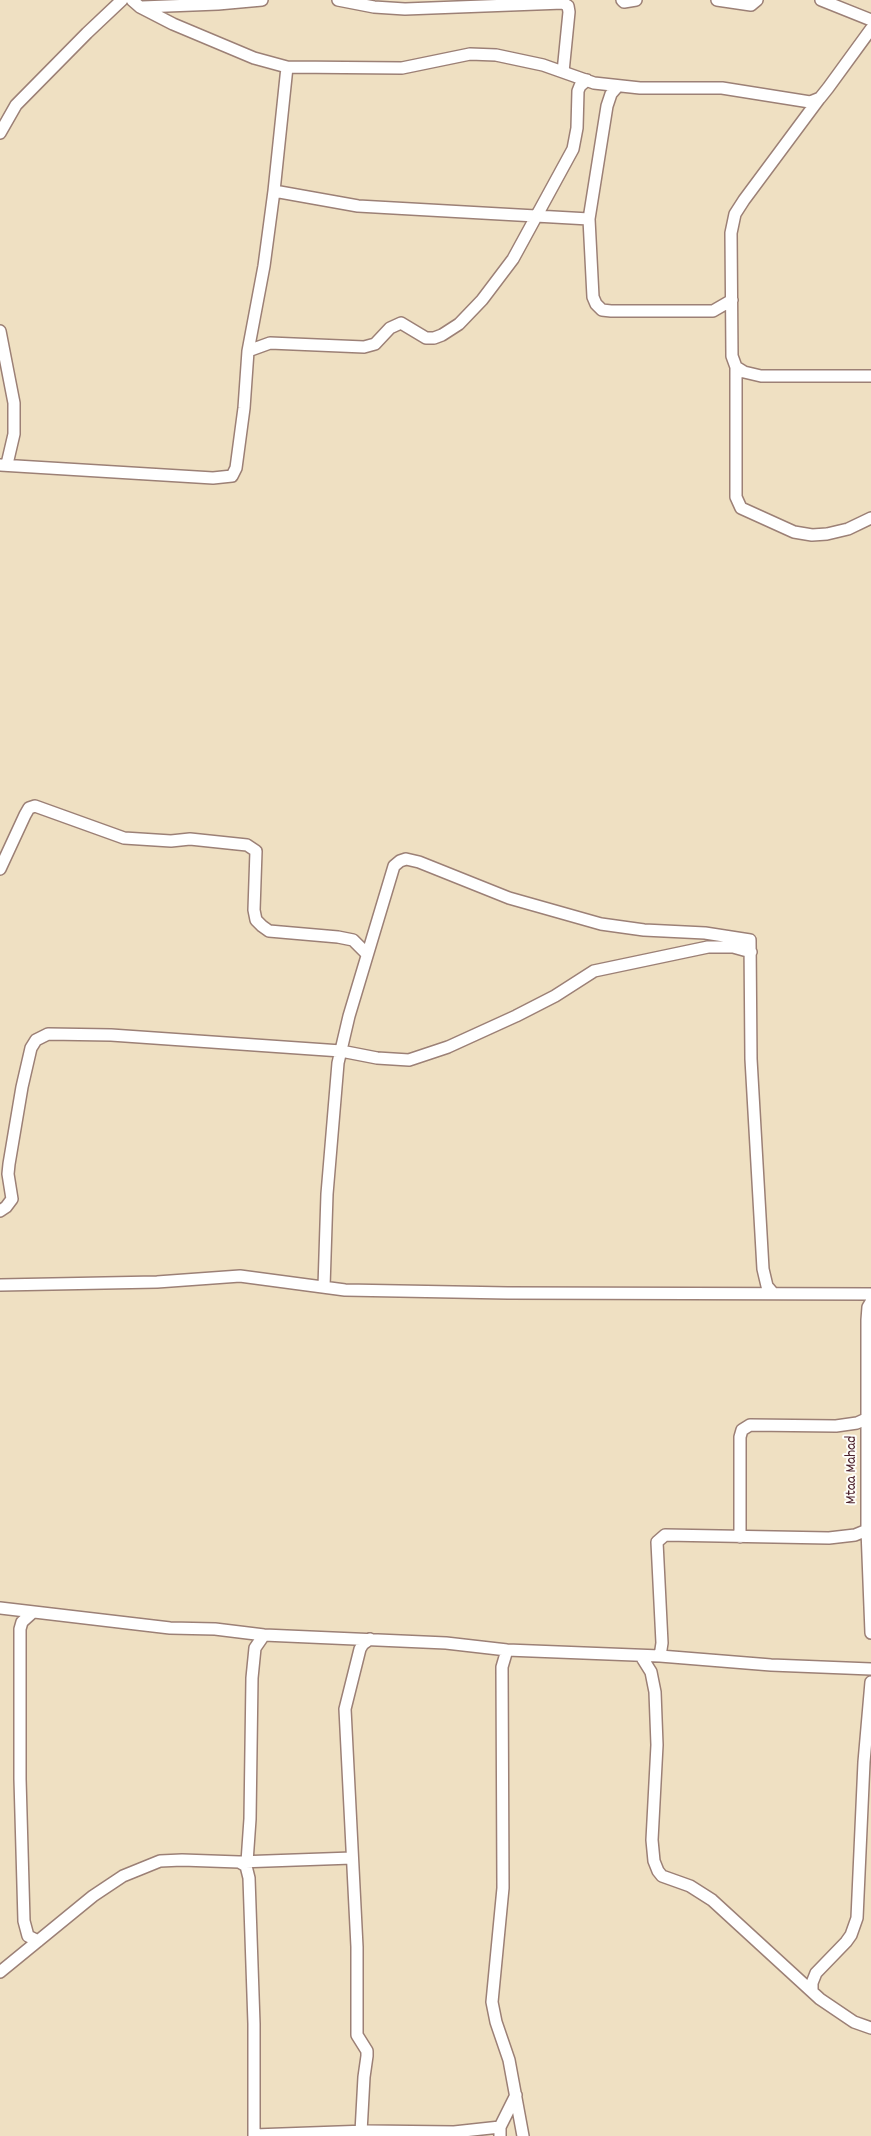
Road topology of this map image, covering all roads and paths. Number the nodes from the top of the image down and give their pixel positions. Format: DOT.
graph roads {
  1 [pos="122,0"];
  2 [pos="262,0"];
  3 [pos="338,0"];
  4 [pos="622,0"];
  5 [pos="636,0"];
  6 [pos="717,0"];
  7 [pos="757,0"];
  8 [pos="821,0"];
  9 [pos="565,2"];
  10 [pos="136,4"];
  11 [pos="871,20"];
  12 [pos="871,29"];
  13 [pos="287,67"];
  14 [pos="563,72"];
  15 [pos="590,81"];
  16 [pos="618,86"];
  17 [pos="820,98"];
  18 [pos="607,106"];
  19 [pos="0,133"];
  20 [pos="274,191"];
  21 [pos="537,216"];
  22 [pos="589,219"];
  23 [pos="732,300"];
  24 [pos="0,331"];
  25 [pos="248,351"];
  26 [pos="736,367"];
  27 [pos="871,376"];
  28 [pos="4,464"];
  29 [pos="871,518"];
  30 [pos="0,868"];
  31 [pos="373,934"];
  32 [pos="354,940"];
  33 [pos="751,952"];
  34 [pos="367,954"];
  35 [pos="343,1038"];
  36 [pos="341,1051"];
  37 [pos="353,1054"];
  38 [pos="0,1211"];
  39 [pos="0,1285"];
  40 [pos="324,1287"];
  41 [pos="772,1293"];
  42 [pos="855,1294"];
  43 [pos="871,1294"];
  44 [pos="869,1304"];
  45 [pos="868,1418"];
  46 [pos="867,1530"];
  47 [pos="740,1537"];
  48 [pos="4,1609"];
  49 [pos="32,1613"];
  50 [pos="20,1629"];
  51 [pos="871,1633"];
  52 [pos="264,1635"];
  53 [pos="357,1644"];
  54 [pos="493,1648"];
  55 [pos="508,1650"];
  56 [pos="641,1656"];
  57 [pos="661,1656"];
  58 [pos="503,1662"];
  59 [pos="871,1669"];
  60 [pos="651,1672"];
  61 [pos="871,1682"];
  62 [pos="352,1858"];
  63 [pos="243,1862"];
  64 [pos="38,1940"];
  65 [pos="0,1972"];
  66 [pos="812,1990"];
  67 [pos="871,2028"];
  68 [pos="516,2095"];
  69 [pos="500,2131"];
  70 [pos="361,2132"];
  71 [pos="454,2134"];
  72 [pos="254,2136"];
  73 [pos="523,2136"];
  1 -- 19 [label="street"];
  2 -- 10 [label="street"];
  3 -- 9 [label="street"];
  4 -- 5 [label="street"];
  6 -- 7 [label="street"];
  8 -- 11 [label="street"];
  9 -- 14 [label="street"];
  10 -- 13 [label="street"];
  12 -- 17 [label="street"];
  13 -- 14 [label="street"];
  13 -- 20 [label="street"];
  14 -- 15 [label="street"];
  15 -- 16 [label="street"];
  15 -- 18 [label="street"];
  15 -- 21 [label="street"];
  16 -- 17 [label="street"];
  16 -- 18 [label="street"];
  17 -- 23 [label="street"];
  18 -- 22 [label="street"];
  20 -- 21 [label="street"];
  20 -- 25 [label="street"];
  21 -- 22 [label="street"];
  21 -- 25 [label="street"];
  22 -- 23 [label="street"];
  23 -- 26 [label="street"];
  24 -- 28 [label="street"];
  25 -- 28 [label="street"];
  26 -- 27 [label="street"];
  26 -- 29 [label="street"];
  30 -- 32 [label="street"];
  31 -- 32 [label="street"];
  31 -- 33 [label="street"];
  31 -- 34 [label="street"];
  32 -- 34 [label="street"];
  33 -- 37 [label="street"];
  33 -- 41 [label="street"];
  34 -- 35 [label="street"];
  35 -- 36 [label="street"];
  35 -- 37 [label="street"];
  36 -- 37 [label="street"];
  36 -- 38 [label="street"];
  36 -- 40 [label="street"];
  39 -- 40 [label="street"];
  40 -- 41 [label="street"];
  41 -- 42 [label="street"];
  42 -- 43 [label="street"];
  42 -- 44 [label="street, Mtaa Mahad"];
  44 -- 45 [label="street, Mtaa Mahad"];
  45 -- 46 [label="street, Mtaa Mahad"];
  45 -- 47 [label="street"];
  46 -- 47 [label="street"];
  46 -- 51 [label="street, Mtaa Mahad"];
  47 -- 57 [label="street"];
  48 -- 49 [label="street"];
  48 -- 50 [label="street"];
  49 -- 50 [label="street"];
  49 -- 52 [label="street"];
  50 -- 64 [label="street"];
  52 -- 53 [label="street"];
  52 -- 63 [label="street"];
  53 -- 54 [label="street"];
  53 -- 62 [label="street"];
  54 -- 55 [label="street"];
  54 -- 58 [label="street"];
  55 -- 56 [label="street"];
  55 -- 58 [label="street"];
  56 -- 57 [label="street"];
  56 -- 60 [label="street"];
  57 -- 59 [label="street"];
  57 -- 60 [label="street"];
  58 -- 68 [label="street"];
  60 -- 66 [label="street"];
  61 -- 66 [label="street"];
  62 -- 63 [label="street"];
  62 -- 70 [label="street"];
  63 -- 64 [label="street"];
  63 -- 72 [label="street"];
  64 -- 65 [label="street"];
  66 -- 67 [label="street"];
  68 -- 69 [label="street"];
  68 -- 73 [label="street"];
  69 -- 71 [label="street"];
  70 -- 71 [label="street"];
  70 -- 72 [label="street"];
}
